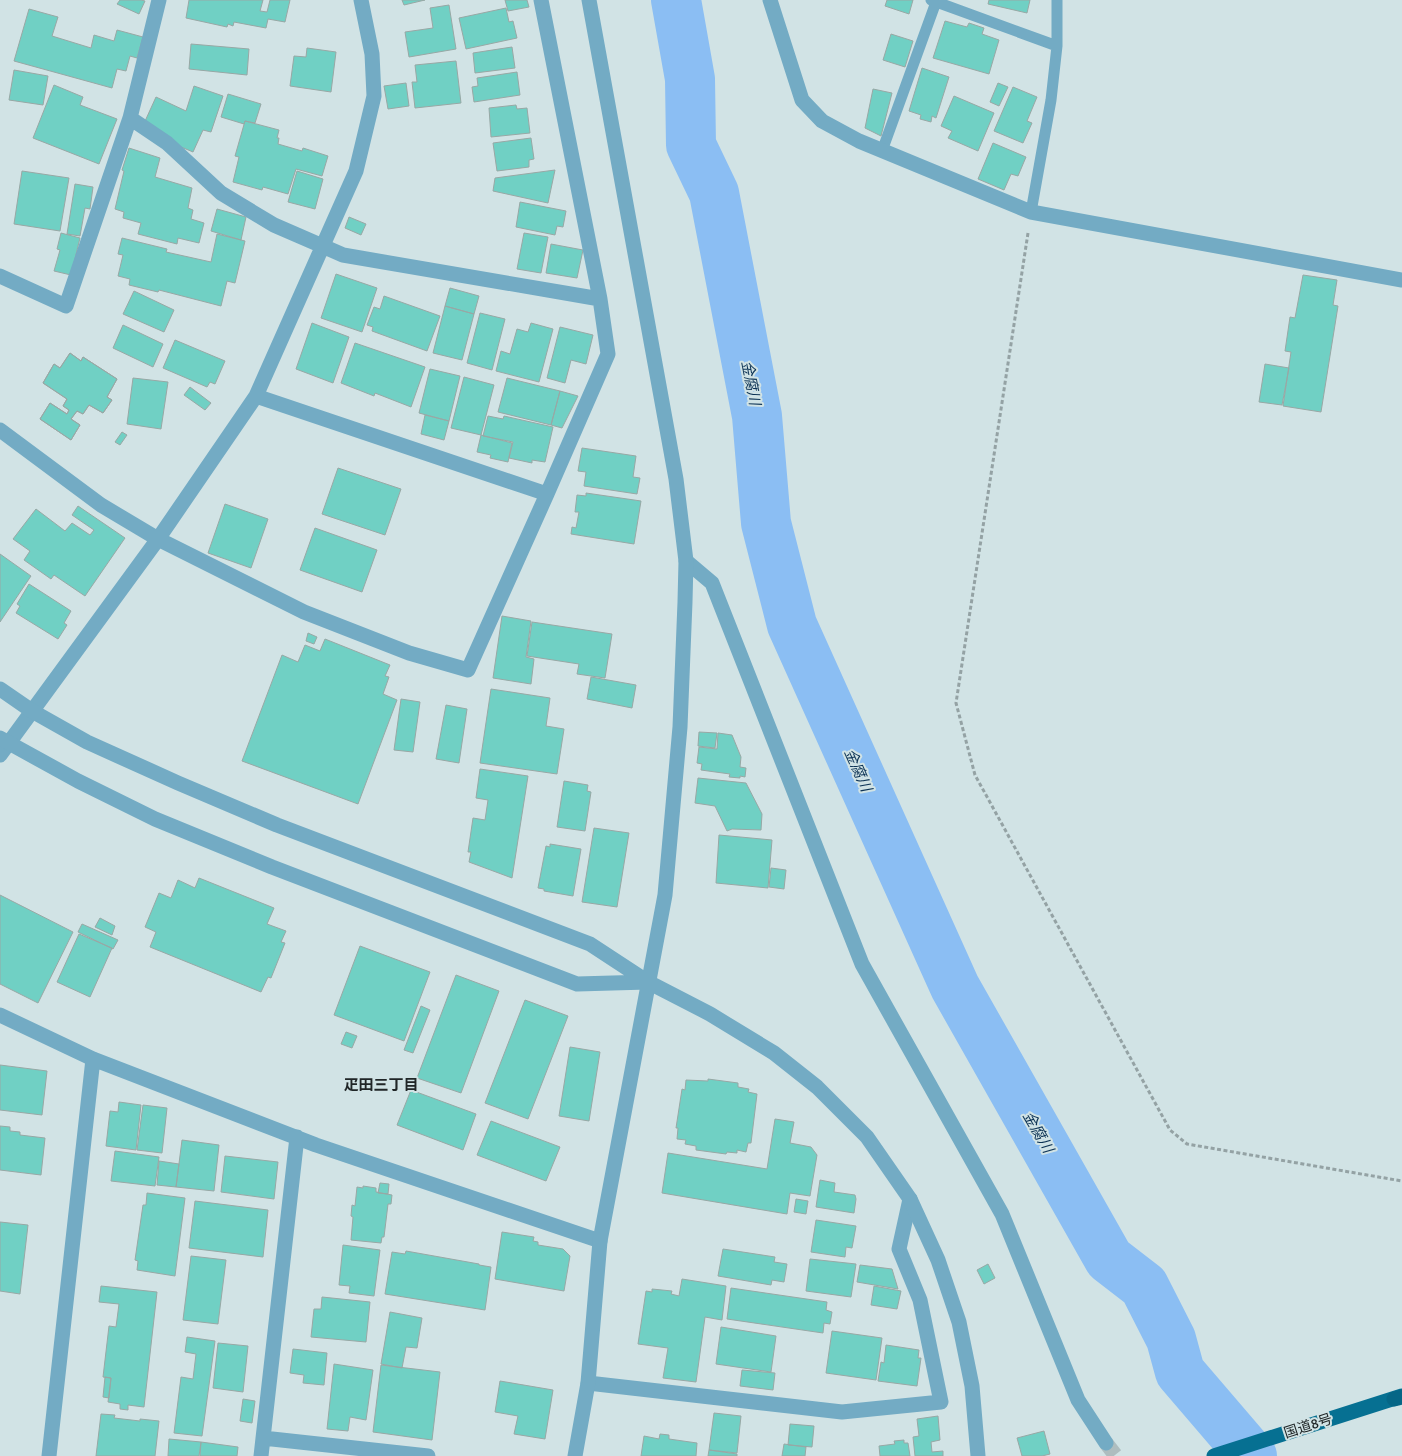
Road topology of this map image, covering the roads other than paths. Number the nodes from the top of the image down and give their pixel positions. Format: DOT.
graph roads {
  1 [pos="160,0"];
  2 [pos="361,0"];
  3 [pos="541,0"];
  4 [pos="589,0"];
  5 [pos="770,0"];
  6 [pos="1057,0"];
  7 [pos="934,1"];
  8 [pos="1057,46"];
  9 [pos="130,118"];
  10 [pos="882,151"];
  11 [pos="1031,212"];
  12 [pos="323,247"];
  13 [pos="0,276"];
  14 [pos="1402,280"];
  15 [pos="600,299"];
  16 [pos="256,396"];
  17 [pos="0,430"];
  18 [pos="547,494"];
  19 [pos="158,539"];
  20 [pos="686,561"];
  21 [pos="0,689"];
  22 [pos="32,711"];
  23 [pos="3,745"];
  24 [pos="648,982"];
  25 [pos="0,1016"];
  26 [pos="93,1059"];
  27 [pos="296,1137"];
  28 [pos="910,1199"];
  29 [pos="600,1241"];
  30 [pos="588,1383"];
  31 [pos="1399,1397"];
  32 [pos="263,1438"];
  33 [pos="1106,1443"];
  34 [pos="366,1453"];
  35 [pos="48,1456"];
  36 [pos="261,1456"];
  37 [pos="428,1456"];
  38 [pos="575,1456"];
  39 [pos="978,1456"];
  40 [pos="1214,1456"];
  1 -- 9 [label="street"];
  2 -- 12 [label="street"];
  3 -- 15 [label="street"];
  4 -- 20 [label="street"];
  5 -- 10 [label="street"];
  6 -- 8 [label="lane"];
  7 -- 8 [label="lane"];
  7 -- 10 [label="lane"];
  8 -- 11 [label="lane"];
  9 -- 12 [label="street"];
  9 -- 13 [label="street"];
  10 -- 11 [label="street"];
  11 -- 14 [label="street"];
  12 -- 15 [label="street"];
  12 -- 16 [label="street"];
  15 -- 18 [label="street"];
  16 -- 18 [label="street"];
  16 -- 19 [label="street"];
  17 -- 19 [label="street"];
  18 -- 19 [label="street"];
  19 -- 22 [label="street"];
  20 -- 24 [label="street"];
  20 -- 33 [label="street"];
  21 -- 22 [label="street"];
  22 -- 23 [label="street"];
  22 -- 24 [label="street"];
  23 -- 24 [label="street"];
  24 -- 28 [label="street"];
  24 -- 29 [label="street"];
  25 -- 26 [label="street"];
  26 -- 27 [label="street"];
  26 -- 35 [label="street"];
  27 -- 29 [label="street"];
  27 -- 32 [label="street"];
  28 -- 30 [label="street"];
  28 -- 39 [label="street"];
  29 -- 30 [label="street"];
  30 -- 38 [label="street"];
  31 -- 40 [label="highway, 国道8号"];
  32 -- 34 [label="street"];
  32 -- 36 [label="street"];
  34 -- 37 [label="street"];
}
